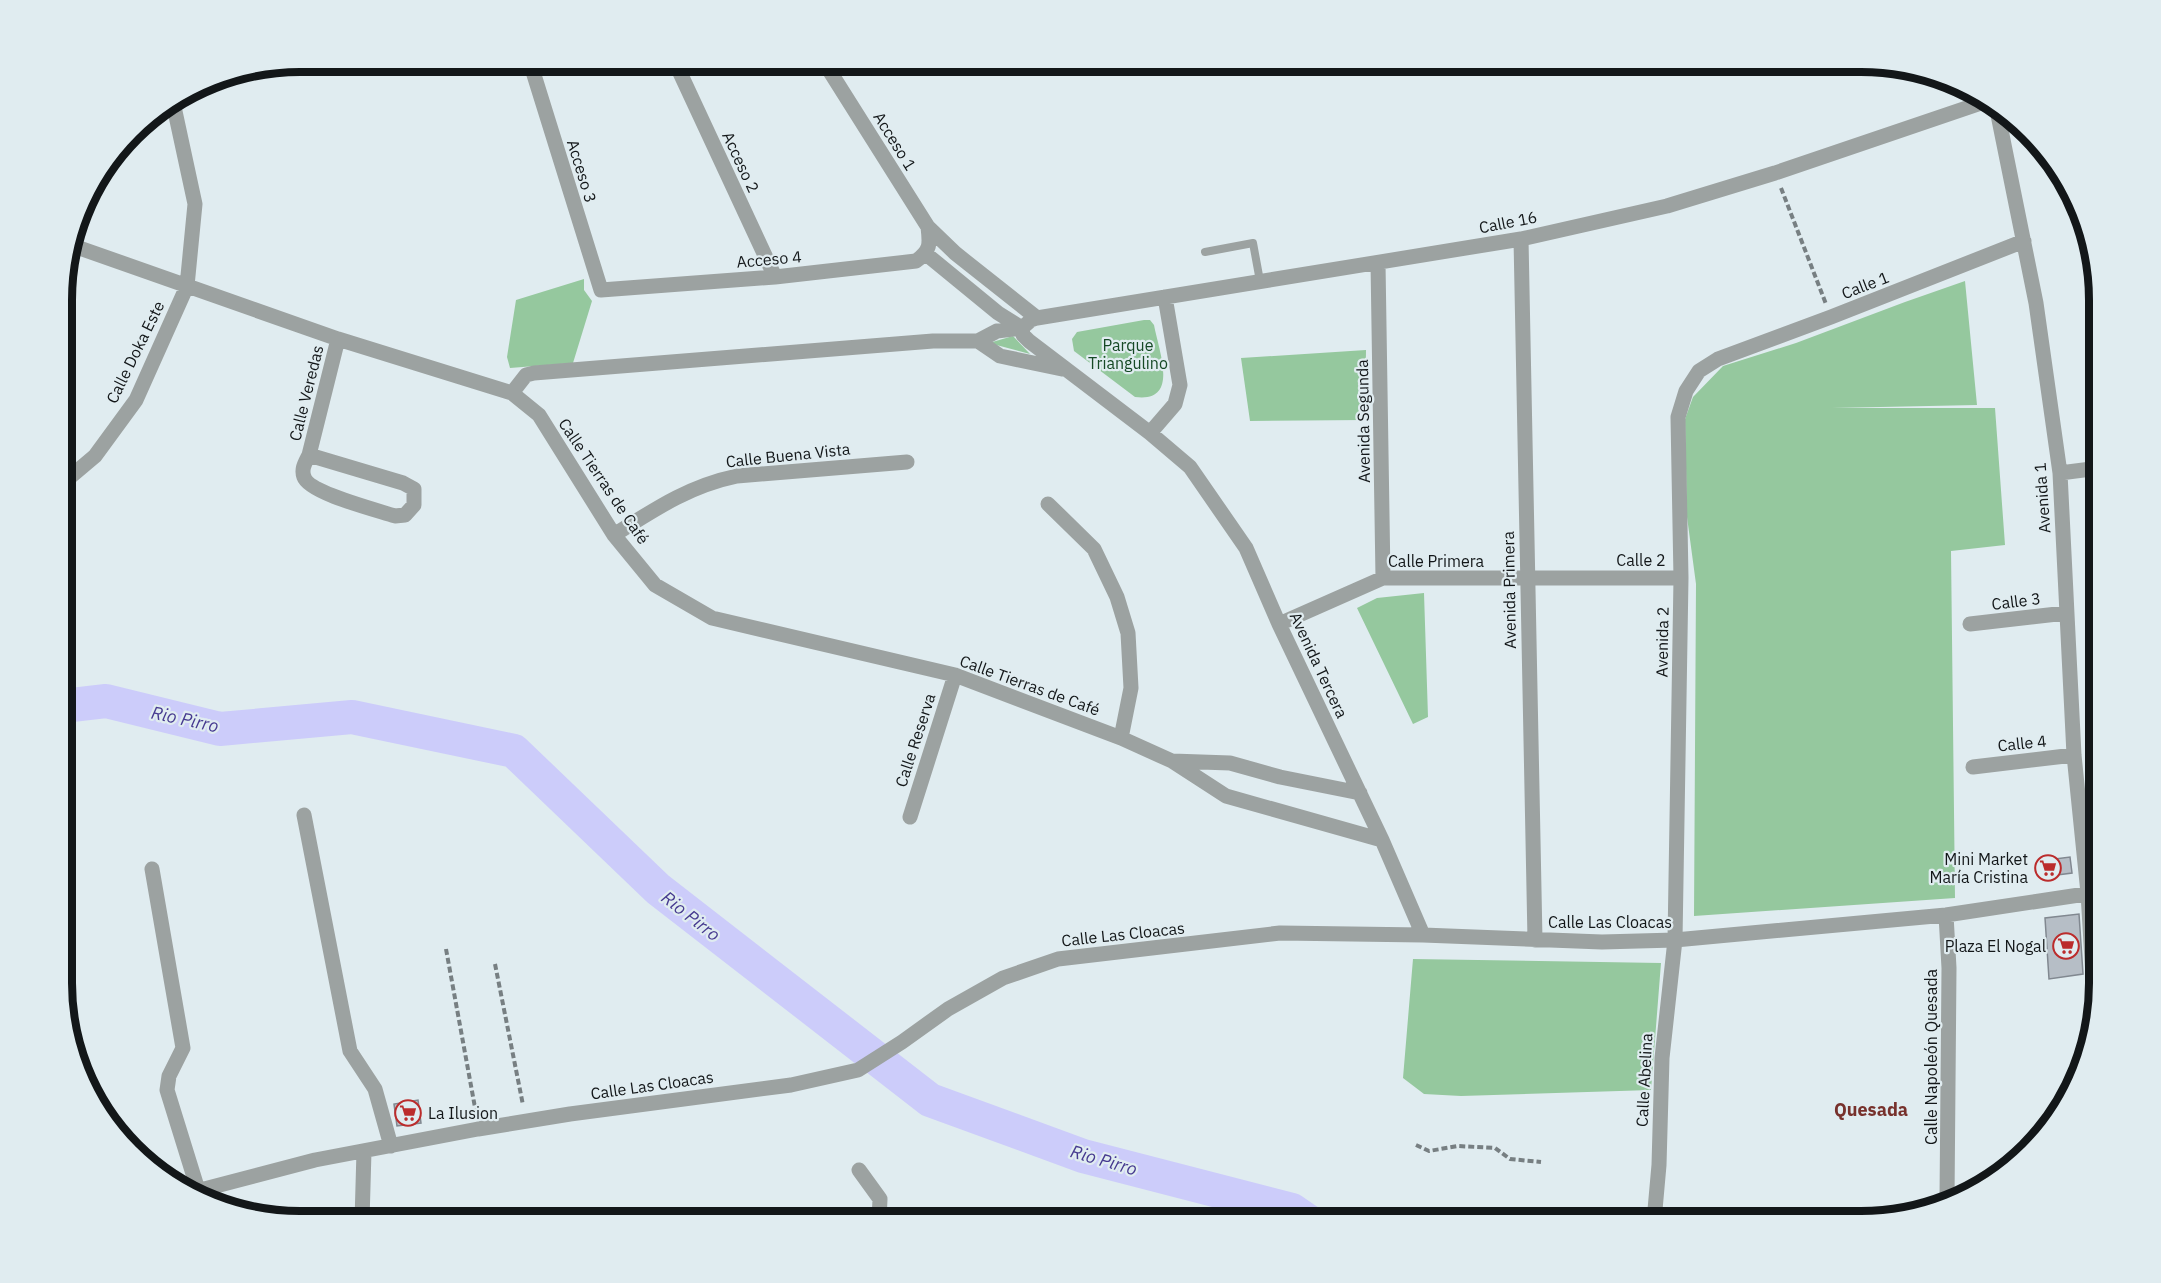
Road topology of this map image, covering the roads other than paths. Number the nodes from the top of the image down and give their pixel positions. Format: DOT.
graph roads {
  1 [pos="533,72"];
  2 [pos="680,72"];
  3 [pos="830,72"];
  4 [pos="1977,104"];
  5 [pos="175,109"];
  6 [pos="1999,118"];
  7 [pos="1521,239"];
  8 [pos="928,241"];
  9 [pos="2024,241"];
  10 [pos="78,248"];
  11 [pos="1205,252"];
  12 [pos="1378,263"];
  13 [pos="775,277"];
  14 [pos="1260,281"];
  15 [pos="187,286"];
  16 [pos="601,290"];
  17 [pos="1165,297"];
  18 [pos="1037,318"];
  19 [pos="1022,328"];
  20 [pos="338,339"];
  21 [pos="978,341"];
  22 [pos="1718,359"];
  23 [pos="1069,370"];
  24 [pos="512,393"];
  25 [pos="1150,433"];
  26 [pos="309,455"];
  27 [pos="907,462"];
  28 [pos="2089,469"];
  29 [pos="2060,473"];
  30 [pos="72,475"];
  31 [pos="1048,504"];
  32 [pos="614,535"];
  33 [pos="1383,578"];
  34 [pos="1601,578"];
  35 [pos="1681,578"];
  36 [pos="1527,579"];
  37 [pos="2066,613"];
  38 [pos="1279,624"];
  39 [pos="1970,624"];
  40 [pos="955,675"];
  41 [pos="1121,738"];
  42 [pos="2074,755"];
  43 [pos="1172,761"];
  44 [pos="1973,766"];
  45 [pos="1360,793"];
  46 [pos="304,815"];
  47 [pos="909,817"];
  48 [pos="1382,840"];
  49 [pos="2089,863"];
  50 [pos="152,868"];
  51 [pos="2089,893"];
  52 [pos="1946,915"];
  53 [pos="1423,935"];
  54 [pos="1535,940"];
  55 [pos="1674,940"];
  56 [pos="391,1146"];
  57 [pos="364,1151"];
  58 [pos="859,1170"];
  59 [pos="191,1183"];
  60 [pos="203,1190"];
  61 [pos="1947,1194"];
  62 [pos="362,1211"];
  63 [pos="879,1211"];
  64 [pos="1655,1211"];
  1 -- 16 [label="street, Acceso 3"];
  2 -- 13 [label="street, Acceso 2"];
  3 -- 8 [label="street, Acceso 1"];
  4 -- 7 [label="street, Calle 16"];
  5 -- 15 [label="street, Calle Doka Este"];
  6 -- 9 [label="street, Avenida 1"];
  7 -- 12 [label="street, Calle 16"];
  7 -- 36 [label="street, Avenida Primera"];
  8 -- 13 [label="street, Acceso 4"];
  8 -- 18 [label="street"];
  8 -- 19 [label="street, Avenida Tercera"];
  9 -- 22 [label="street, Calle 1"];
  9 -- 29 [label="street, Avenida 1"];
  10 -- 15 [label="street, Calle Tierras de Café"];
  11 -- 14 [label="lane"];
  12 -- 14 [label="street, Calle 16"];
  12 -- 33 [label="street, Avenida Segunda"];
  13 -- 16 [label="street, Acceso 4"];
  14 -- 17 [label="street, Calle 16"];
  15 -- 20 [label="street, Calle Tierras de Café"];
  15 -- 30 [label="street, Calle Doka Este"];
  17 -- 18 [label="street, Calle 16"];
  17 -- 25 [label="street"];
  18 -- 19 [label="street, Calle 16"];
  19 -- 21 [label="street"];
  19 -- 23 [label="street, Avenida Tercera"];
  20 -- 24 [label="street, Calle Tierras de Café"];
  20 -- 26 [label="street, Calle Veredas"];
  21 -- 23 [label="street"];
  21 -- 24 [label="street"];
  22 -- 35 [label="street, Avenida 2"];
  23 -- 25 [label="street, Avenida Tercera"];
  24 -- 32 [label="street, Calle Tierras de Café"];
  25 -- 38 [label="street, Avenida Tercera"];
  26 -- 26 [label="street, Calle Veredas"];
  27 -- 32 [label="street, Calle Buena Vista"];
  28 -- 29 [label="street"];
  29 -- 37 [label="street, Avenida 1"];
  31 -- 41 [label="street"];
  32 -- 40 [label="street, Calle Tierras de Café"];
  33 -- 36 [label="street, Calle Primera"];
  33 -- 38 [label="street, Calle Primera"];
  34 -- 35 [label="street, Calle 2"];
  34 -- 36 [label="street, Calle Primera"];
  35 -- 55 [label="street, Avenida 2"];
  36 -- 54 [label="street, Avenida Primera"];
  37 -- 39 [label="street, Calle 3"];
  37 -- 42 [label="street, Avenida 1"];
  38 -- 45 [label="street, Avenida Tercera"];
  40 -- 41 [label="street, Calle Tierras de Café"];
  40 -- 47 [label="street, Calle Reserva"];
  41 -- 43 [label="street, Calle Tierras de Café"];
  42 -- 44 [label="street, Calle 4"];
  42 -- 49 [label="street, Avenida 1"];
  43 -- 45 [label="street, Calle Tierras de Café"];
  43 -- 48 [label="street, Calle Tierras de Café"];
  45 -- 48 [label="street, Avenida Tercera"];
  46 -- 56 [label="street"];
  48 -- 53 [label="street, Avenida Tercera"];
  50 -- 59 [label="street"];
  51 -- 52 [label="street, Calle Las Cloacas"];
  52 -- 55 [label="street, Calle Las Cloacas"];
  52 -- 61 [label="street, Calle Napoleón Quesada"];
  53 -- 54 [label="street, Calle Las Cloacas"];
  53 -- 56 [label="street, Calle Las Cloacas"];
  54 -- 55 [label="street, Calle Las Cloacas"];
  55 -- 64 [label="street, Calle Abelina"];
  56 -- 57 [label="street, Calle Las Cloacas"];
  57 -- 60 [label="street, Calle Las Cloacas"];
  57 -- 62 [label="street"];
  58 -- 63 [label="street"];
}
